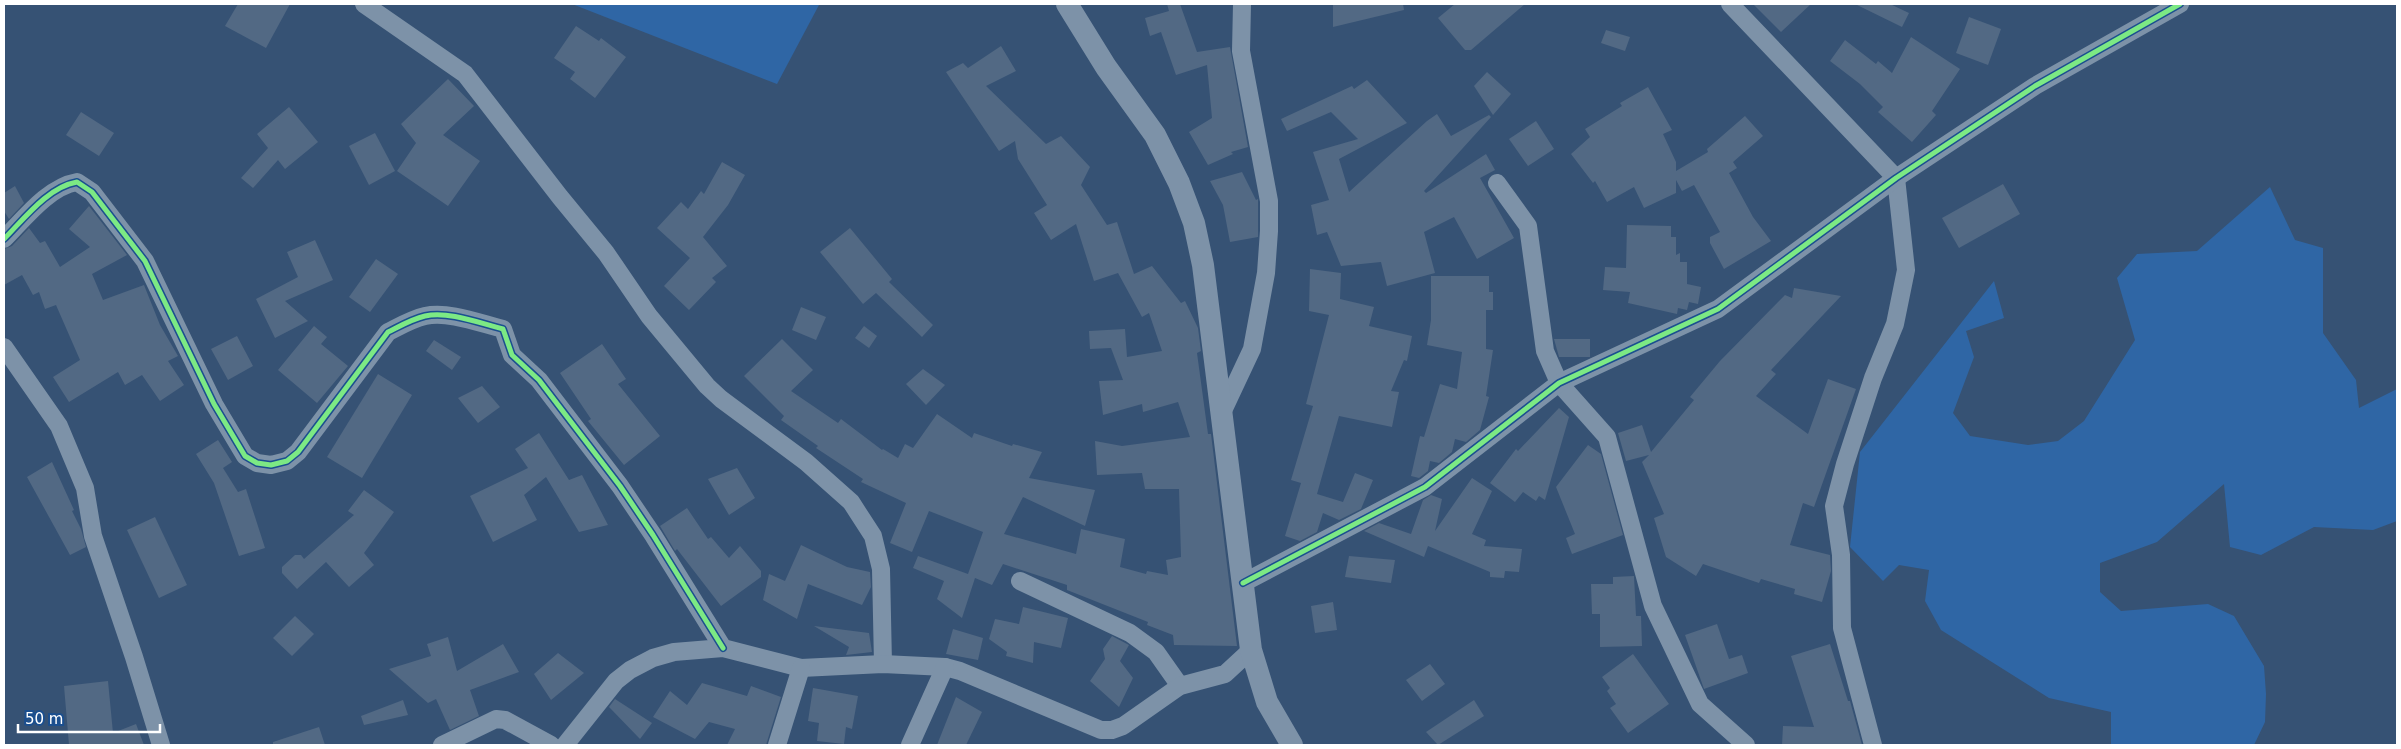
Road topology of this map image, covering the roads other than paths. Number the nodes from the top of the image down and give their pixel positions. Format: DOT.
graph roads {
  1 [pos="364,4"];
  2 [pos="1067,4"];
  3 [pos="1242,4"];
  4 [pos="1730,4"];
  5 [pos="2180,4"];
  6 [pos="1896,178"];
  7 [pos="1497,184"];
  8 [pos="4,239"];
  9 [pos="4,347"];
  10 [pos="1559,383"];
  11 [pos="1221,416"];
  12 [pos="1020,581"];
  13 [pos="1243,583"];
  14 [pos="723,648"];
  15 [pos="1251,650"];
  16 [pos="883,664"];
  17 [pos="945,667"];
  18 [pos="801,668"];
  19 [pos="1180,686"];
  20 [pos="161,745"];
  21 [pos="442,745"];
  22 [pos="551,745"];
  23 [pos="565,745"];
  24 [pos="777,745"];
  25 [pos="910,745"];
  26 [pos="1292,745"];
  27 [pos="1746,745"];
  28 [pos="1873,745"];
  1 -- 16 [label="street"];
  2 -- 11 [label="street"];
  3 -- 11 [label="street"];
  4 -- 6 [label="street"];
  5 -- 6 [label="street"];
  6 -- 10 [label="street"];
  6 -- 28 [label="street"];
  7 -- 10 [label="street"];
  8 -- 14 [label="street"];
  9 -- 20 [label="street"];
  10 -- 13 [label="street"];
  10 -- 27 [label="street"];
  11 -- 13 [label="street"];
  12 -- 19 [label="street"];
  13 -- 15 [label="street"];
  14 -- 18 [label="street"];
  14 -- 23 [label="street"];
  15 -- 19 [label="street"];
  15 -- 26 [label="street"];
  16 -- 17 [label="street"];
  16 -- 18 [label="street"];
  17 -- 19 [label="street"];
  17 -- 25 [label="street"];
  18 -- 24 [label="street"];
  21 -- 22 [label="street"];
}
